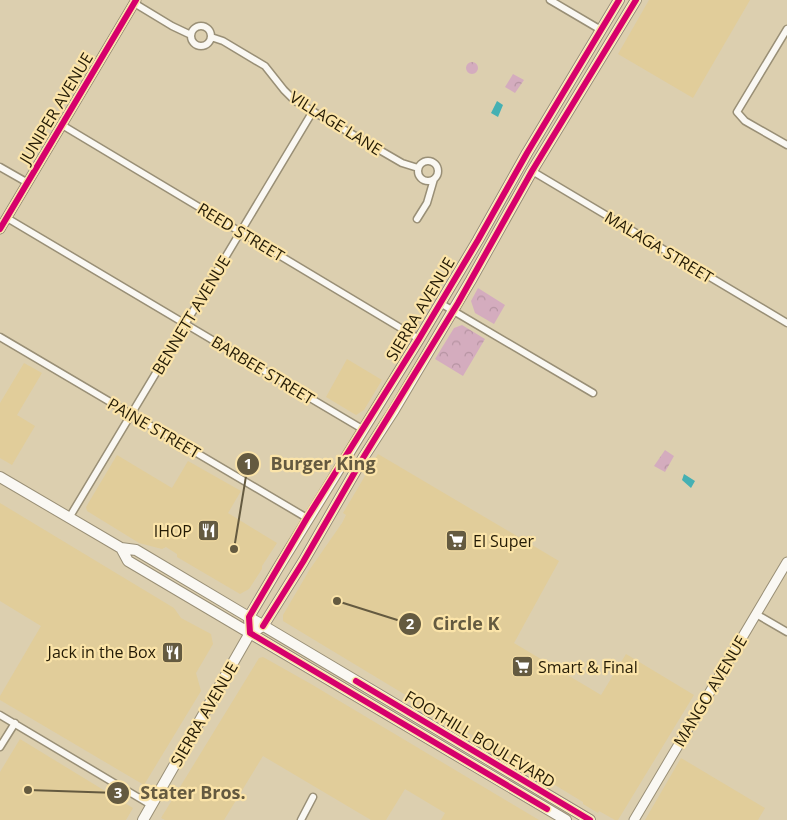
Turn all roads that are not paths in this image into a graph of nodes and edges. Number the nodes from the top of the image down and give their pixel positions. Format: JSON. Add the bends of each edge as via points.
{"nodes":[{"id":1,"x":550,"y":0,"type":"edge"},
{"id":2,"x":619,"y":0,"type":"edge"},
{"id":3,"x":636,"y":0,"type":"edge"},
{"id":4,"x":135,"y":1,"type":"edge"},
{"id":5,"x":787,"y":29,"type":"edge"},
{"id":6,"x":601,"y":30,"type":"junction"},
{"id":7,"x":191,"y":35,"type":"junction"},
{"id":8,"x":211,"y":37,"type":"junction"},
{"id":9,"x":313,"y":111,"type":"junction"},
{"id":10,"x":62,"y":125,"type":"junction"},
{"id":11,"x":787,"y":145,"type":"edge"},
{"id":12,"x":0,"y":167,"type":"edge"},
{"id":13,"x":418,"y":168,"type":"junction"},
{"id":14,"x":532,"y":171,"type":"junction"},
{"id":15,"x":434,"y":179,"type":"junction"},
{"id":16,"x":28,"y":183,"type":"junction"},
{"id":17,"x":7,"y":218,"type":"junction"},
{"id":18,"x":417,"y":219,"type":"dead end"},
{"id":19,"x":0,"y":229,"type":"edge"},
{"id":20,"x":240,"y":232,"type":"junction"},
{"id":21,"x":440,"y":303,"type":"junction"},
{"id":22,"x":453,"y":310,"type":"junction"},
{"id":23,"x":787,"y":323,"type":"edge"},
{"id":24,"x":185,"y":324,"type":"junction"},
{"id":25,"x":0,"y":337,"type":"edge"},
{"id":26,"x":419,"y":339,"type":"junction"},
{"id":27,"x":593,"y":393,"type":"dead end"},
{"id":28,"x":131,"y":414,"type":"junction"},
{"id":29,"x":364,"y":430,"type":"junction"},
{"id":30,"x":0,"y":477,"type":"edge"},
{"id":31,"x":68,"y":518,"type":"junction"},
{"id":32,"x":307,"y":518,"type":"junction"},
{"id":33,"x":120,"y":548,"type":"junction"},
{"id":34,"x":787,"y":562,"type":"edge"},
{"id":35,"x":756,"y":614,"type":"junction"},
{"id":36,"x":249,"y":616,"type":"junction"},
{"id":37,"x":264,"y":626,"type":"junction"},
{"id":38,"x":787,"y":632,"type":"edge"},
{"id":39,"x":250,"y":633,"type":"junction"},
{"id":40,"x":0,"y":715,"type":"edge"},
{"id":41,"x":14,"y":723,"type":"junction"},
{"id":42,"x":0,"y":747,"type":"edge"},
{"id":43,"x":313,"y":797,"type":"dead end"},
{"id":44,"x":151,"y":806,"type":"junction"},
{"id":45,"x":143,"y":820,"type":"edge"},
{"id":46,"x":302,"y":820,"type":"edge"},
{"id":47,"x":566,"y":820,"type":"edge"},
{"id":48,"x":590,"y":820,"type":"edge"},
{"id":49,"x":634,"y":820,"type":"edge"}],
"edges":[{"from":1,"to":6,"type":"street"},
{"from":2,"to":6,"type":"main road","name":"SIERRA AVENUE"},
{"from":3,"to":14,"type":"main road","name":"SIERRA AVENUE"},
{"from":4,"to":7,"type":"street"},
{"from":4,"to":10,"type":"street","name":"JUNIPER AVENUE"},
{"from":5,"to":11,"type":"street","via":[[737,112],[745,121]]},
{"from":6,"to":21,"type":"main road","name":"SIERRA AVENUE"},
{"from":7,"to":8,"type":"street","via":[[193,41],[202,46]]},
{"from":7,"to":8,"type":"street","via":[[200,26],[208,29]]},
{"from":8,"to":9,"type":"street","name":"VILLAGE LANE","via":[[265,66],[295,101]]},
{"from":9,"to":13,"type":"street","name":"VILLAGE LANE","via":[[402,163]]},
{"from":9,"to":20,"type":"street","name":"BENNETT AVENUE"},
{"from":10,"to":16,"type":"street","name":"JUNIPER AVENUE"},
{"from":10,"to":20,"type":"street","name":"REED STREET"},
{"from":12,"to":16,"type":"street"},
{"from":13,"to":15,"type":"street","via":[[422,179]]},
{"from":13,"to":15,"type":"street","via":[[425,161],[434,162],[439,171]]},
{"from":14,"to":22,"type":"main road","name":"SIERRA AVENUE"},
{"from":14,"to":23,"type":"street","name":"MALAGA STREET"},
{"from":15,"to":18,"type":"street","via":[[427,203]]},
{"from":16,"to":17,"type":"street","name":"JUNIPER AVENUE"},
{"from":17,"to":19,"type":"street","name":"JUNIPER AVENUE"},
{"from":17,"to":24,"type":"street","name":"BARBEE STREET"},
{"from":20,"to":24,"type":"street","name":"BENNETT AVENUE"},
{"from":20,"to":26,"type":"street","name":"REED STREET"},
{"from":21,"to":22,"type":"street"},
{"from":21,"to":26,"type":"main road","name":"SIERRA AVENUE"},
{"from":22,"to":27,"type":"street"},
{"from":22,"to":37,"type":"main road","name":"SIERRA AVENUE"},
{"from":24,"to":28,"type":"street","name":"BENNETT AVENUE"},
{"from":24,"to":29,"type":"street","name":"BARBEE STREET"},
{"from":25,"to":28,"type":"street","name":"PAINE STREET"},
{"from":26,"to":29,"type":"main road","name":"SIERRA AVENUE"},
{"from":28,"to":31,"type":"street","name":"BENNETT AVENUE"},
{"from":28,"to":32,"type":"street","name":"PAINE STREET"},
{"from":29,"to":32,"type":"main road","name":"SIERRA AVENUE"},
{"from":30,"to":31,"type":"main road","name":"FOOTHILL BOULEVARD"},
{"from":31,"to":33,"type":"main road","name":"FOOTHILL BOULEVARD"},
{"from":32,"to":36,"type":"main road","name":"SIERRA AVENUE"},
{"from":33,"to":36,"type":"main road","name":"FOOTHILL BOULEVARD","via":[[136,550]]},
{"from":33,"to":39,"type":"main road","name":"FOOTHILL BOULEVARD","via":[[128,561]]},
{"from":34,"to":35,"type":"street","name":"MANGO AVENUE"},
{"from":35,"to":38,"type":"street"},
{"from":35,"to":49,"type":"street","name":"MANGO AVENUE"},
{"from":36,"to":37,"type":"main road","name":"FOOTHILL BOULEVARD"},
{"from":36,"to":39,"type":"main road"},
{"from":37,"to":39,"type":"main road"},
{"from":37,"to":48,"type":"main road","name":"FOOTHILL BOULEVARD"},
{"from":39,"to":44,"type":"main road","name":"SIERRA AVENUE"},
{"from":39,"to":47,"type":"main road","name":"FOOTHILL BOULEVARD"},
{"from":40,"to":41,"type":"street"},
{"from":41,"to":42,"type":"street"},
{"from":41,"to":44,"type":"street"},
{"from":43,"to":46,"type":"street"},
{"from":44,"to":45,"type":"main road","name":"SIERRA AVENUE"}]}
